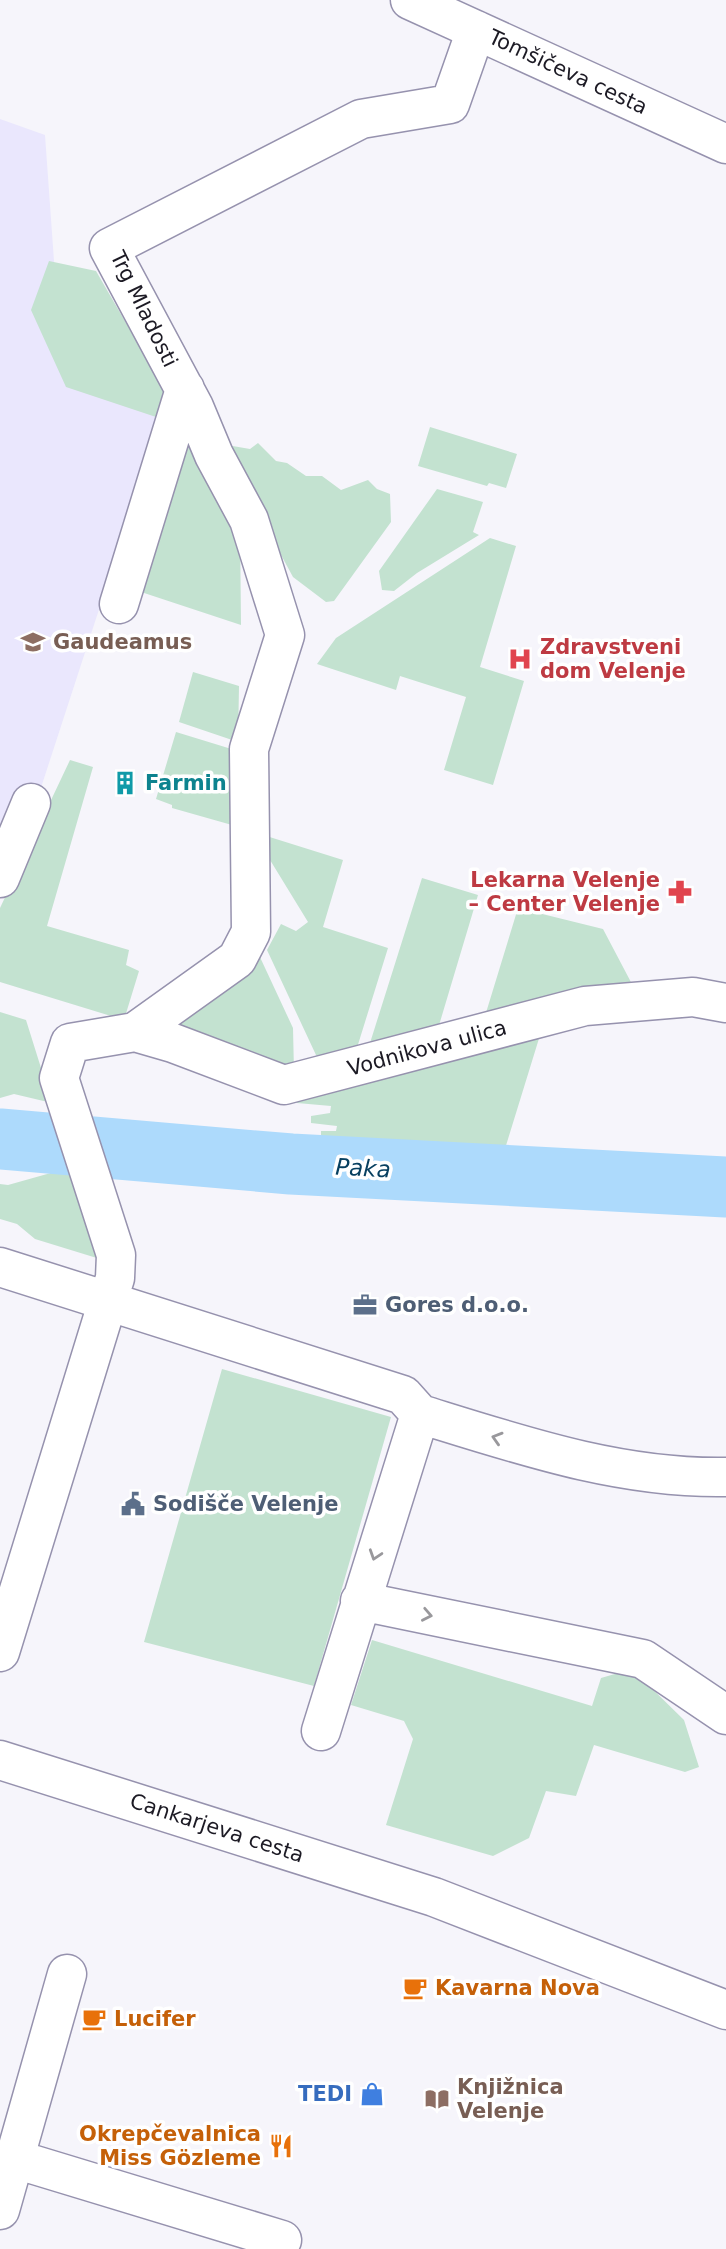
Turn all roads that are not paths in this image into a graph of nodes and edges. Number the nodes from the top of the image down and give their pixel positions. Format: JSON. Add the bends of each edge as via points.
{"nodes":[{"id":1,"x":410,"y":0,"type":"edge"},
{"id":2,"x":476,"y":30,"type":"junction"},
{"id":3,"x":726,"y":144,"type":"edge"},
{"id":4,"x":185,"y":389,"type":"junction"},
{"id":5,"x":119,"y":604,"type":"dead end"},
{"id":6,"x":32,"y":803,"type":"dead end"},
{"id":7,"x":0,"y":878,"type":"edge"},
{"id":8,"x":726,"y":1003,"type":"edge"},
{"id":9,"x":135,"y":1032,"type":"junction"},
{"id":10,"x":6,"y":1268,"type":"edge"},
{"id":11,"x":110,"y":1301,"type":"junction"},
{"id":12,"x":421,"y":1415,"type":"junction"},
{"id":13,"x":726,"y":1477,"type":"edge"},
{"id":14,"x":360,"y":1601,"type":"junction"},
{"id":15,"x":0,"y":1652,"type":"edge"},
{"id":16,"x":726,"y":1715,"type":"edge"},
{"id":17,"x":321,"y":1731,"type":"dead end"},
{"id":18,"x":0,"y":1760,"type":"edge"},
{"id":19,"x":67,"y":1974,"type":"dead end"},
{"id":20,"x":726,"y":2010,"type":"edge"},
{"id":21,"x":12,"y":2143,"type":"edge"},
{"id":22,"x":0,"y":2210,"type":"edge"},
{"id":23,"x":282,"y":2240,"type":"dead end"}],
"edges":[{"from":1,"to":2,"type":"street","name":"Tomšičeva cesta"},
{"from":2,"to":3,"type":"street","name":"Tomšičeva cesta"},
{"from":2,"to":4,"type":"street","name":"Trg Mladosti","via":[[450,104],[361,119],[109,248]]},
{"from":4,"to":5,"type":"street"},
{"from":4,"to":9,"type":"street","name":"Trg Mladosti","via":[[250,520],[285,635],[249,749],[251,932],[237,959]]},
{"from":6,"to":7,"type":"street"},
{"from":8,"to":9,"type":"street","name":"Vodnikova ulica","via":[[693,997],[585,1006],[284,1085]]},
{"from":9,"to":11,"type":"street","via":[[70,1042],[60,1079],[116,1255]]},
{"from":10,"to":11,"type":"street"},
{"from":11,"to":12,"type":"street","via":[[403,1395]]},
{"from":11,"to":15,"type":"street"},
{"from":13,"to":12,"type":"street","one_way":true,"via":[[693,1478],[562,1458]]},
{"from":12,"to":14,"type":"street","one_way":true},
{"from":14,"to":16,"type":"street","one_way":true,"via":[[643,1659]]},
{"from":14,"to":17,"type":"street"},
{"from":18,"to":20,"type":"street","name":"Cankarjeva cesta","via":[[434,1896]]},
{"from":19,"to":21,"type":"street"},
{"from":21,"to":22,"type":"street"},
{"from":21,"to":23,"type":"street"}]}
